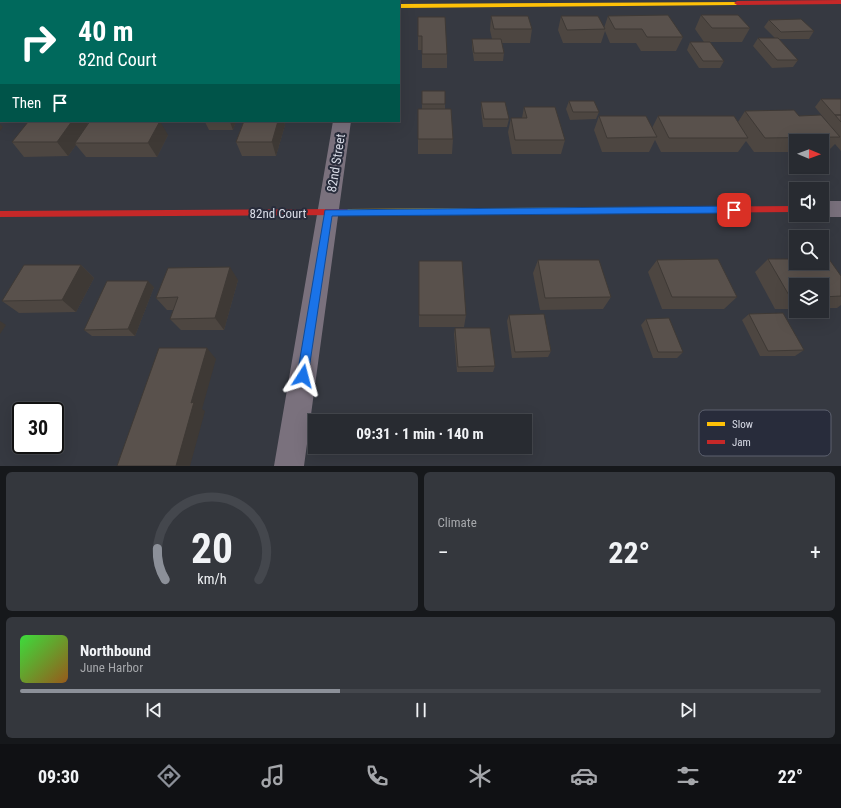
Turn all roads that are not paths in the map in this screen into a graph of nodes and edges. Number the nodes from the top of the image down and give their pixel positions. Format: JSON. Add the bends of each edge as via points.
{"nodes":[{"id":1,"x":841,"y":2,"type":"edge"},
{"id":2,"x":400,"y":6,"type":"edge"},
{"id":3,"x":342,"y":122,"type":"edge"},
{"id":4,"x":789,"y":209,"type":"edge"},
{"id":5,"x":829,"y":209,"type":"edge"},
{"id":6,"x":841,"y":209,"type":"edge"},
{"id":7,"x":328,"y":212,"type":"junction"},
{"id":8,"x":0,"y":214,"type":"edge"},
{"id":9,"x":289,"y":466,"type":"edge"}],
"edges":[{"from":1,"to":2,"type":"street"},
{"from":3,"to":7,"type":"street","name":"82nd Street"},
{"from":4,"to":7,"type":"street","name":"82nd Court"},
{"from":5,"to":6,"type":"street"},
{"from":7,"to":8,"type":"street","name":"82nd Court"},
{"from":7,"to":9,"type":"street","name":"82nd Street"}]}
